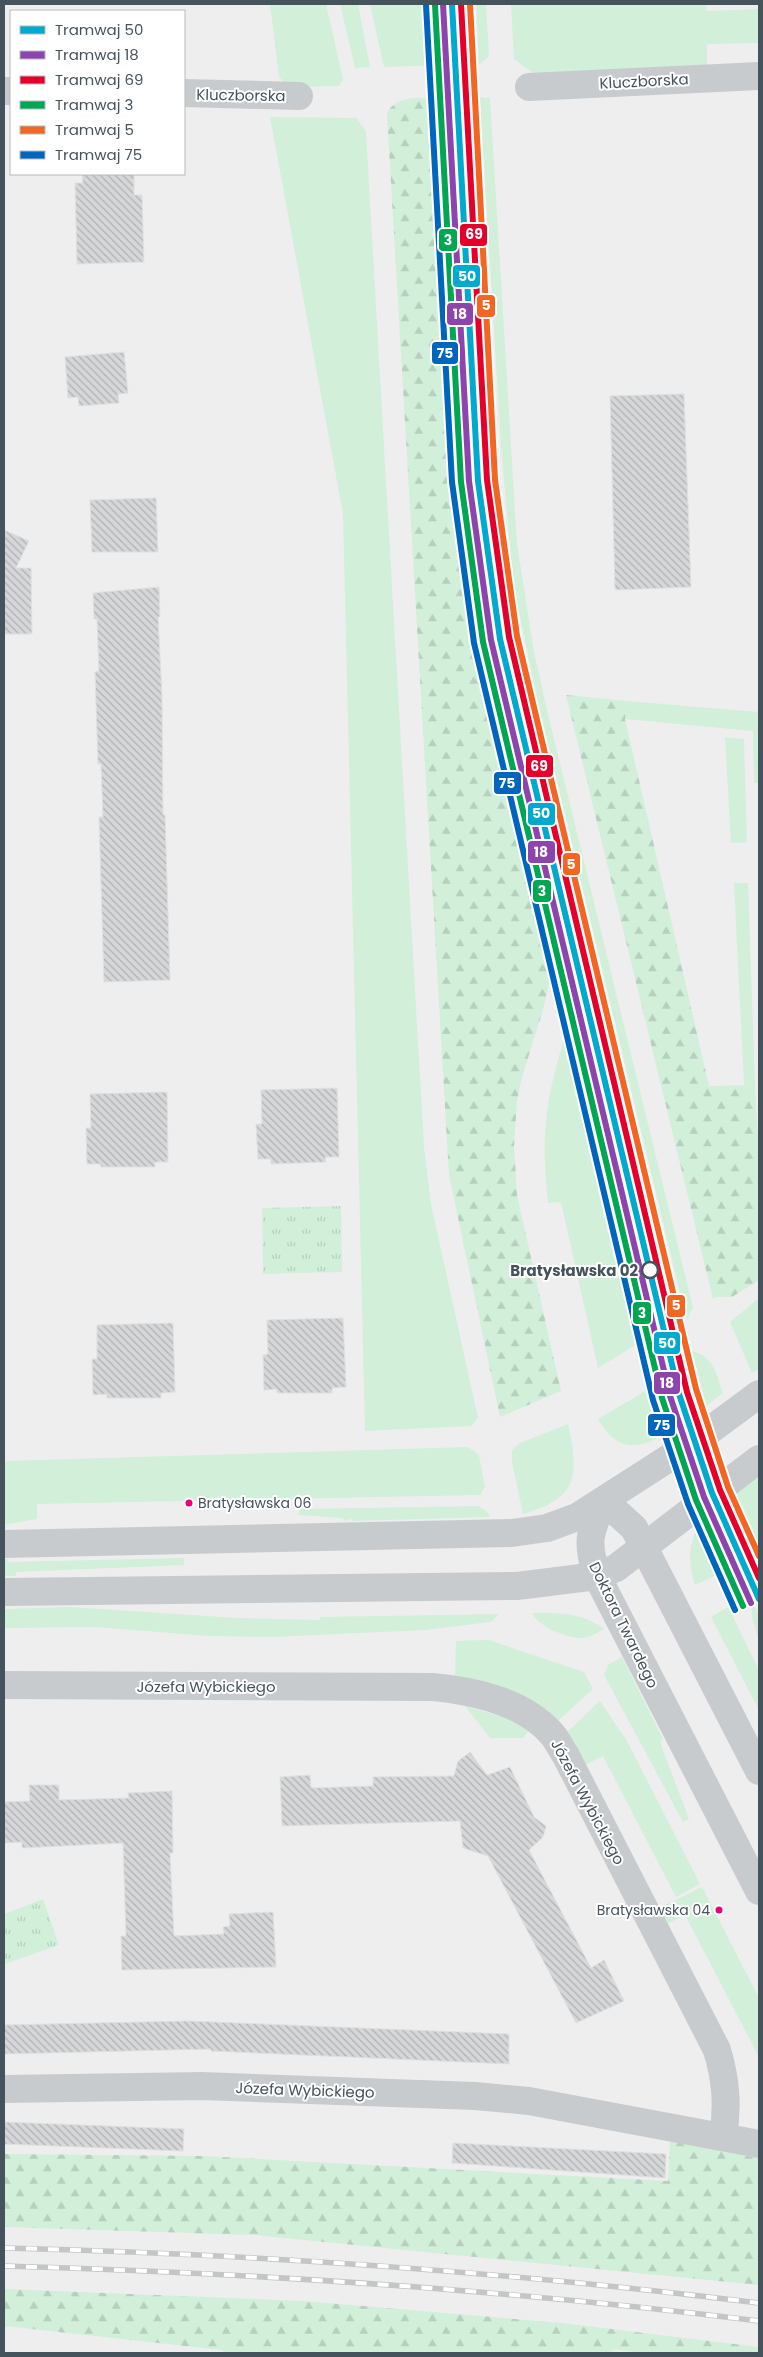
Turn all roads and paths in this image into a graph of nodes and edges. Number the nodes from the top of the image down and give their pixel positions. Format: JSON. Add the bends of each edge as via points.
{"nodes":[{"id":1,"x":759,"y":76,"type":"edge"},
{"id":2,"x":529,"y":87,"type":"dead end"},
{"id":3,"x":185,"y":93,"type":"edge"},
{"id":4,"x":299,"y":96,"type":"dead end"},
{"id":5,"x":759,"y":1394,"type":"edge"},
{"id":6,"x":759,"y":1459,"type":"edge"},
{"id":7,"x":604,"y":1501,"type":"junction"},
{"id":8,"x":4,"y":1544,"type":"edge"},
{"id":9,"x":645,"y":1547,"type":"junction"},
{"id":10,"x":597,"y":1576,"type":"junction"},
{"id":11,"x":4,"y":1592,"type":"edge"},
{"id":12,"x":4,"y":1685,"type":"edge"},
{"id":13,"x":759,"y":1771,"type":"edge"},
{"id":14,"x":759,"y":1891,"type":"edge"},
{"id":15,"x":4,"y":2088,"type":"edge"},
{"id":16,"x":723,"y":2137,"type":"junction"},
{"id":17,"x":759,"y":2144,"type":"edge"}],
"edges":[{"from":1,"to":2,"type":"street","name":"Kluczborska"},
{"from":3,"to":4,"type":"street","name":"Kluczborska"},
{"from":5,"to":7,"type":"street"},
{"from":6,"to":9,"type":"street"},
{"from":7,"to":8,"type":"street","via":[[577,1518],[547,1528],[512,1533]]},
{"from":7,"to":9,"type":"street","via":[[634,1528]]},
{"from":7,"to":10,"type":"street","name":"Doktora Twardego","via":[[591,1528],[590,1553]]},
{"from":9,"to":10,"type":"street","via":[[616,1568]]},
{"from":9,"to":13,"type":"street"},
{"from":10,"to":11,"type":"street","via":[[508,1586]]},
{"from":10,"to":14,"type":"street","name":"Doktora Twardego"},
{"from":12,"to":16,"type":"street","name":"Józefa Wybickiego","via":[[433,1687],[479,1695],[521,1709],[552,1734],[566,1756],[717,2050],[726,2090]]},
{"from":15,"to":16,"type":"street","name":"Józefa Wybickiego","via":[[202,2086],[475,2096],[529,2101]]},
{"from":16,"to":17,"type":"street","name":"Józefa Wybickiego"}]}
